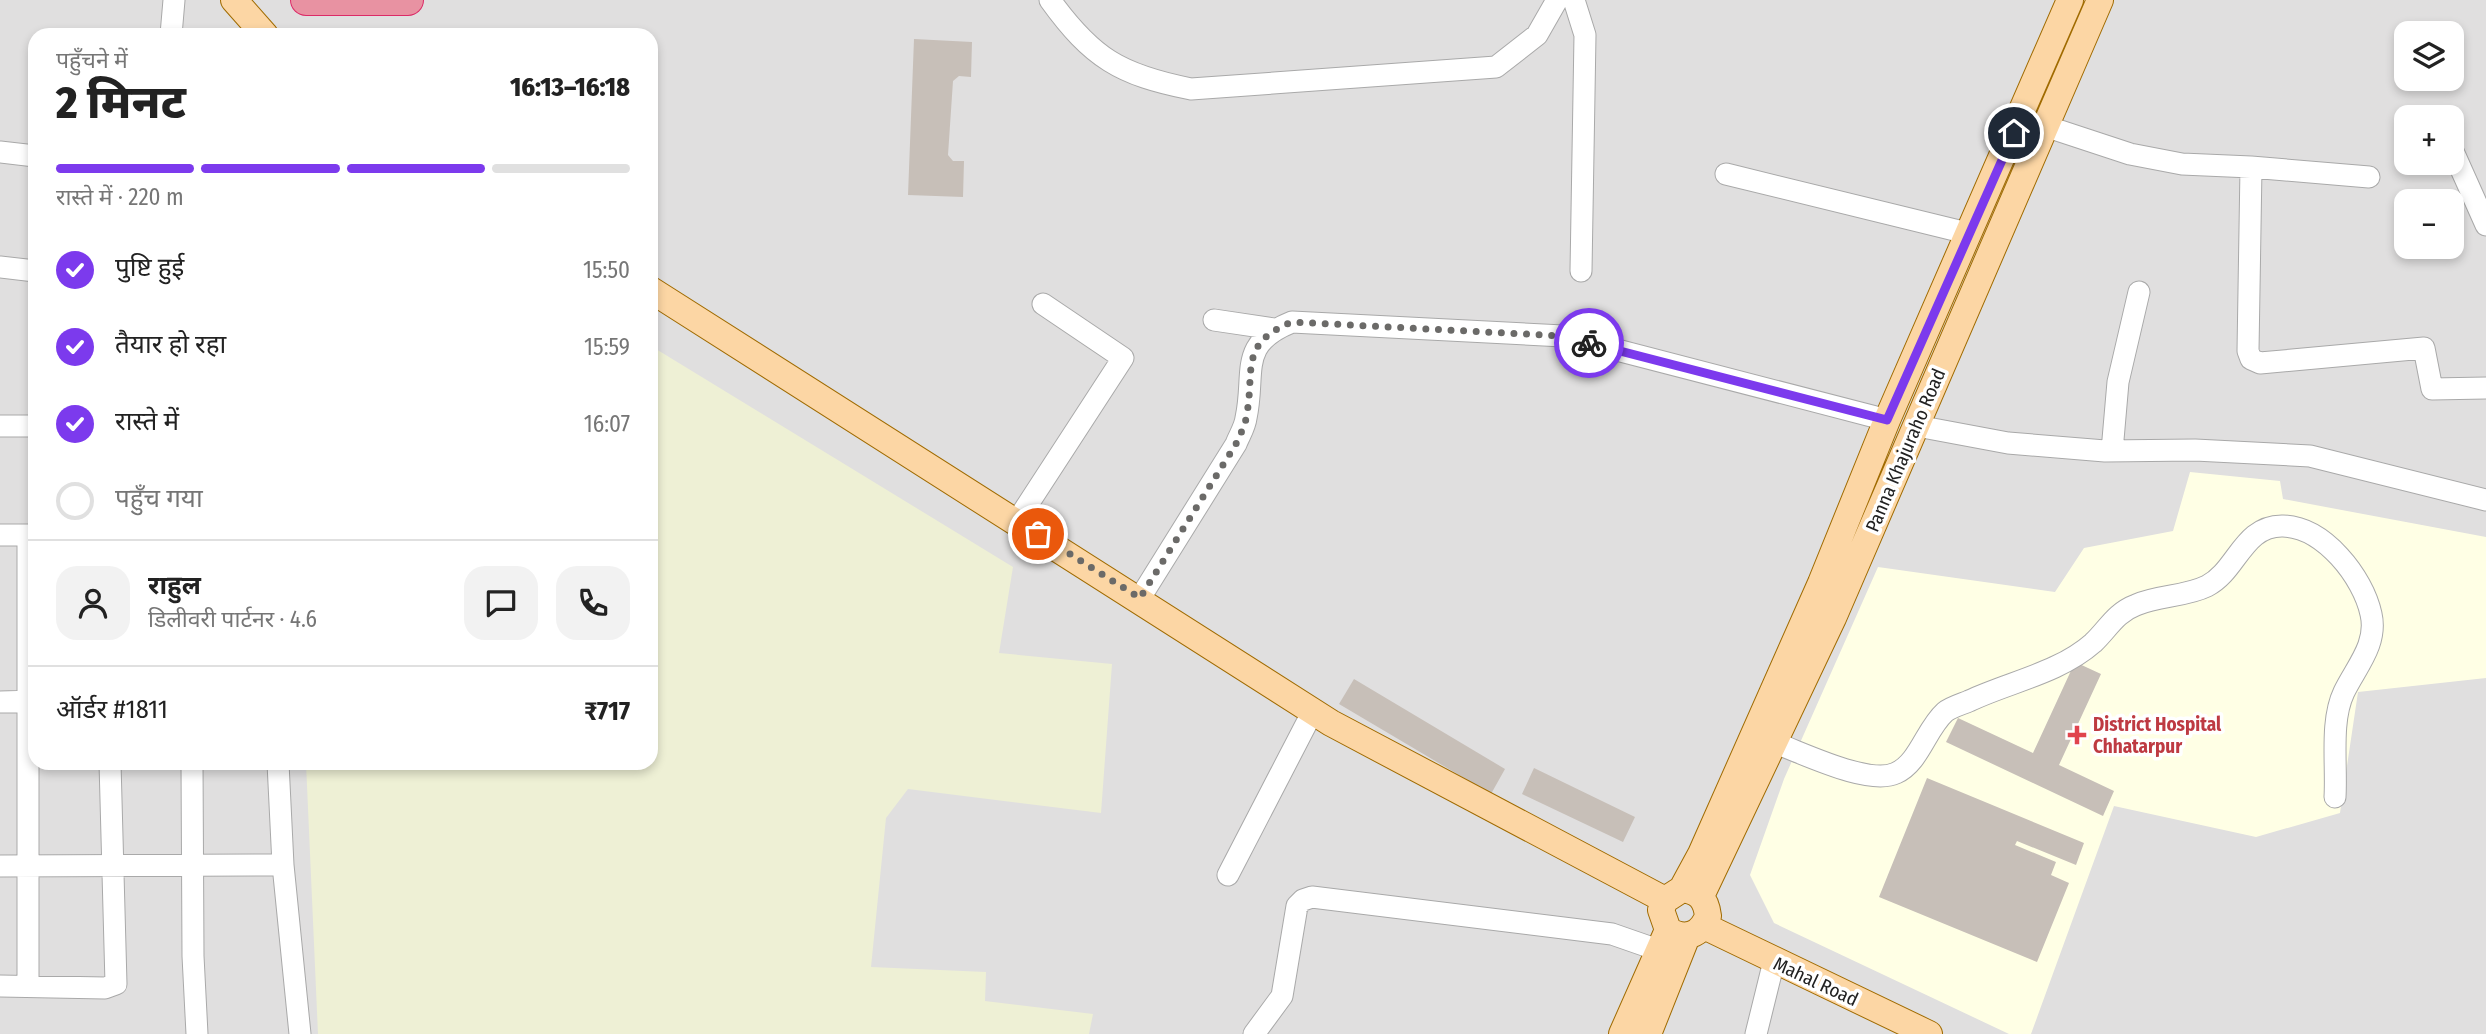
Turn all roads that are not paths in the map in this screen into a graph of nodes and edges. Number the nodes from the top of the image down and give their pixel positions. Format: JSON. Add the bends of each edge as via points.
{"nodes":[{"id":1,"x":174,"y":0,"type":"edge"},
{"id":2,"x":234,"y":0,"type":"edge"},
{"id":3,"x":306,"y":0,"type":"edge"},
{"id":4,"x":408,"y":0,"type":"edge"},
{"id":5,"x":1050,"y":0,"type":"edge"},
{"id":6,"x":1557,"y":0,"type":"edge"},
{"id":7,"x":1574,"y":0,"type":"edge"},
{"id":8,"x":2070,"y":0,"type":"edge"},
{"id":9,"x":2100,"y":0,"type":"edge"},
{"id":10,"x":172,"y":28,"type":"edge"},
{"id":11,"x":259,"y":28,"type":"edge"},
{"id":12,"x":2045,"y":126,"type":"junction"},
{"id":13,"x":0,"y":152,"type":"edge"},
{"id":14,"x":28,"y":155,"type":"edge"},
{"id":15,"x":2251,"y":167,"type":"junction"},
{"id":16,"x":1726,"y":174,"type":"dead end"},
{"id":17,"x":2464,"y":175,"type":"edge"},
{"id":18,"x":2369,"y":177,"type":"dead end"},
{"id":19,"x":2486,"y":225,"type":"edge"},
{"id":20,"x":1967,"y":233,"type":"junction"},
{"id":21,"x":0,"y":267,"type":"edge"},
{"id":22,"x":28,"y":270,"type":"edge"},
{"id":23,"x":1581,"y":271,"type":"dead end"},
{"id":24,"x":2139,"y":292,"type":"dead end"},
{"id":25,"x":658,"y":294,"type":"edge"},
{"id":26,"x":1042,"y":304,"type":"dead end"},
{"id":27,"x":1214,"y":320,"type":"dead end"},
{"id":28,"x":1274,"y":329,"type":"junction"},
{"id":29,"x":2486,"y":388,"type":"edge"},
{"id":30,"x":1887,"y":420,"type":"junction"},
{"id":31,"x":0,"y":426,"type":"edge"},
{"id":32,"x":28,"y":426,"type":"edge"},
{"id":33,"x":1917,"y":426,"type":"junction"},
{"id":34,"x":2112,"y":451,"type":"junction"},
{"id":35,"x":2486,"y":500,"type":"edge"},
{"id":36,"x":1017,"y":521,"type":"junction"},
{"id":37,"x":0,"y":535,"type":"edge"},
{"id":38,"x":28,"y":535,"type":"edge"},
{"id":39,"x":1140,"y":598,"type":"junction"},
{"id":40,"x":28,"y":701,"type":"edge"},
{"id":41,"x":0,"y":702,"type":"edge"},
{"id":42,"x":1313,"y":711,"type":"junction"},
{"id":43,"x":1775,"y":743,"type":"junction"},
{"id":44,"x":30,"y":770,"type":"edge"},
{"id":45,"x":110,"y":770,"type":"edge"},
{"id":46,"x":192,"y":770,"type":"edge"},
{"id":47,"x":278,"y":770,"type":"edge"},
{"id":48,"x":2336,"y":797,"type":"dead end"},
{"id":49,"x":193,"y":865,"type":"junction"},
{"id":50,"x":283,"y":865,"type":"junction"},
{"id":51,"x":0,"y":866,"type":"edge"},
{"id":52,"x":28,"y":866,"type":"junction"},
{"id":53,"x":112,"y":866,"type":"junction"},
{"id":54,"x":1228,"y":875,"type":"dead end"},
{"id":55,"x":1683,"y":895,"type":"junction"},
{"id":56,"x":1679,"y":935,"type":"junction"},
{"id":57,"x":1774,"y":961,"type":"junction"},
{"id":58,"x":0,"y":986,"type":"edge"},
{"id":59,"x":29,"y":986,"type":"junction"},
{"id":60,"x":197,"y":1034,"type":"edge"},
{"id":61,"x":300,"y":1034,"type":"edge"},
{"id":62,"x":1254,"y":1034,"type":"edge"},
{"id":63,"x":1622,"y":1034,"type":"edge"},
{"id":64,"x":1648,"y":1034,"type":"edge"},
{"id":65,"x":1756,"y":1034,"type":"edge"},
{"id":66,"x":1929,"y":1034,"type":"edge"}],
"edges":[{"from":1,"to":10,"type":"street"},
{"from":2,"to":11,"type":"main road"},
{"from":3,"to":4,"type":"highway"},
{"from":5,"to":6,"type":"street","via":[[1100,58],[1156,82],[1191,89],[1496,67],[1537,35]]},
{"from":7,"to":23,"type":"street","via":[[1585,35]]},
{"from":8,"to":20,"type":"main road","name":"Panna Khajuraho Road"},
{"from":9,"to":12,"type":"main road","name":"Panna Khajuraho Road"},
{"from":12,"to":15,"type":"street","via":[[2130,154],[2182,164]]},
{"from":12,"to":33,"type":"main road","name":"Panna Khajuraho Road"},
{"from":13,"to":14,"type":"street"},
{"from":15,"to":18,"type":"street"},
{"from":15,"to":29,"type":"street","via":[[2251,359],[2260,363],[2424,348],[2432,389]]},
{"from":16,"to":20,"type":"street"},
{"from":17,"to":19,"type":"street"},
{"from":20,"to":30,"type":"main road","name":"Panna Khajuraho Road"},
{"from":21,"to":22,"type":"street"},
{"from":24,"to":34,"type":"street","via":[[2118,382]]},
{"from":25,"to":36,"type":"main road"},
{"from":26,"to":36,"type":"street","via":[[1123,358]]},
{"from":27,"to":28,"type":"street"},
{"from":28,"to":30,"type":"street","via":[[1292,322],[1563,336]]},
{"from":28,"to":39,"type":"street","via":[[1255,347],[1249,366],[1246,419],[1236,444]]},
{"from":30,"to":55,"type":"main road","name":"Panna Khajuraho Road","via":[[1821,583]]},
{"from":31,"to":32,"type":"street"},
{"from":33,"to":34,"type":"street","via":[[2008,443]]},
{"from":33,"to":43,"type":"main road","name":"Panna Khajuraho Road"},
{"from":34,"to":35,"type":"street","via":[[2310,456]]},
{"from":36,"to":39,"type":"main road"},
{"from":37,"to":38,"type":"street"},
{"from":39,"to":42,"type":"main road"},
{"from":40,"to":41,"type":"street"},
{"from":42,"to":54,"type":"street"},
{"from":42,"to":55,"type":"main road"},
{"from":43,"to":48,"type":"street","via":[[1873,777],[1896,774],[1910,763],[1946,712],[2046,671],[2093,643],[2120,613],[2138,604],[2206,587],[2222,576],[2245,542],[2280,526],[2299,528],[2322,541],[2362,591],[2371,613],[2370,646],[2342,695],[2338,714]]},
{"from":43,"to":55,"type":"main road","name":"Panna Khajuraho Road"},
{"from":44,"to":52,"type":"street"},
{"from":45,"to":53,"type":"street"},
{"from":46,"to":49,"type":"street"},
{"from":47,"to":50,"type":"street"},
{"from":49,"to":50,"type":"street"},
{"from":49,"to":53,"type":"street"},
{"from":49,"to":60,"type":"street"},
{"from":50,"to":61,"type":"street"},
{"from":51,"to":52,"type":"street"},
{"from":52,"to":53,"type":"street"},
{"from":52,"to":59,"type":"street"},
{"from":53,"to":59,"type":"street","via":[[116,984],[105,989]]},
{"from":55,"to":56,"type":"main road","name":"Panna Khajuraho Road","via":[[1661,910]]},
{"from":55,"to":56,"type":"main road","name":"Panna Khajuraho Road","via":[[1708,916]]},
{"from":56,"to":57,"type":"main road","name":"Mahal Road"},
{"from":56,"to":62,"type":"street","via":[[1612,934],[1312,897],[1297,906],[1282,996]]},
{"from":56,"to":63,"type":"main road","name":"Panna Khajuraho Road"},
{"from":56,"to":64,"type":"main road","name":"Panna Khajuraho Road"},
{"from":57,"to":65,"type":"street"},
{"from":57,"to":66,"type":"main road","name":"Mahal Road"},
{"from":58,"to":59,"type":"street"}]}
